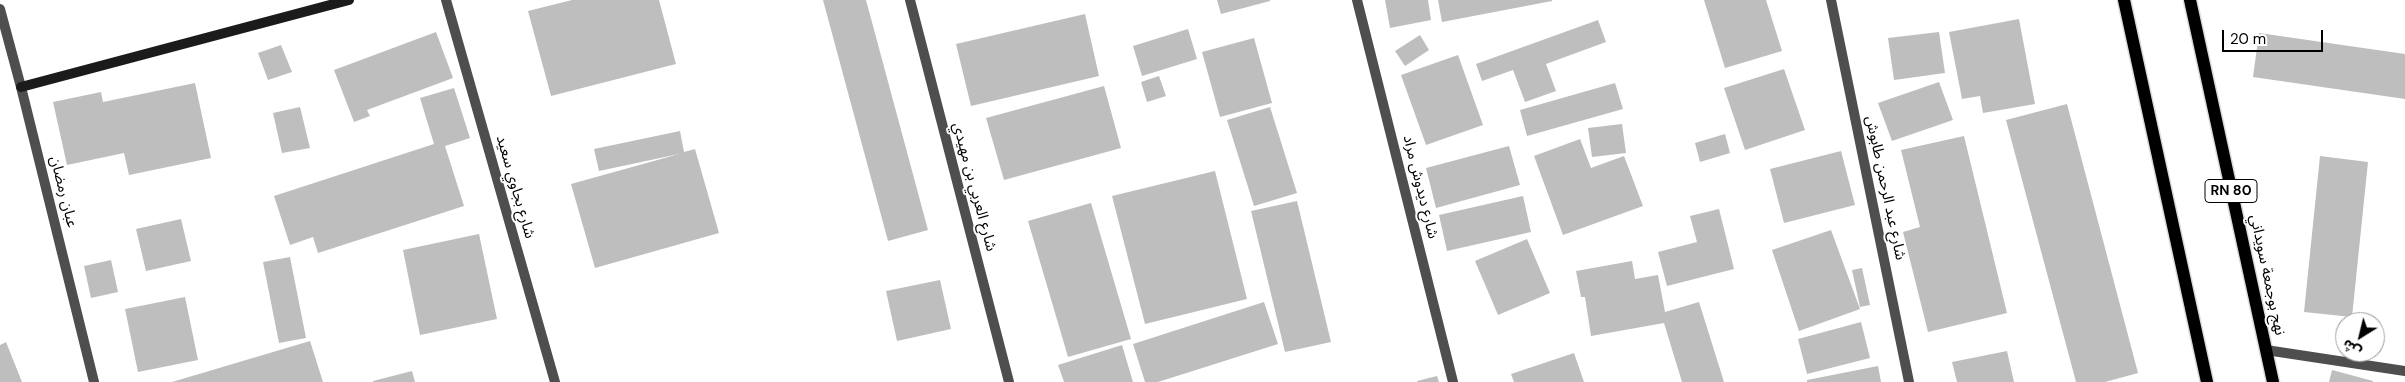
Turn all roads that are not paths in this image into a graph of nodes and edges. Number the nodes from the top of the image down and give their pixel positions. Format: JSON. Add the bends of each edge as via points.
{"nodes":[{"id":1,"x":349,"y":0,"type":"edge"},
{"id":2,"x":446,"y":0,"type":"edge"},
{"id":3,"x":910,"y":0,"type":"edge"},
{"id":4,"x":1357,"y":0,"type":"edge"},
{"id":5,"x":1831,"y":0,"type":"edge"},
{"id":6,"x":2124,"y":0,"type":"edge"},
{"id":7,"x":2190,"y":0,"type":"edge"},
{"id":8,"x":0,"y":9,"type":"edge"},
{"id":9,"x":22,"y":87,"type":"junction"},
{"id":10,"x":2266,"y":350,"type":"junction"},
{"id":11,"x":2405,"y":371,"type":"edge"},
{"id":12,"x":94,"y":382,"type":"edge"},
{"id":13,"x":556,"y":382,"type":"edge"},
{"id":14,"x":1009,"y":382,"type":"edge"},
{"id":15,"x":1453,"y":382,"type":"edge"},
{"id":16,"x":1909,"y":382,"type":"edge"},
{"id":17,"x":2207,"y":382,"type":"edge"},
{"id":18,"x":2273,"y":382,"type":"edge"}],
"edges":[{"from":1,"to":9,"type":"main road"},
{"from":2,"to":13,"type":"street","name":"شارع بجاوي سعيد"},
{"from":3,"to":14,"type":"street","name":"شارع العربي بن مهيدي"},
{"from":4,"to":15,"type":"street","name":"شارع ديدوش مراد"},
{"from":5,"to":16,"type":"street","name":"شارع عبد الرحمن طابوش"},
{"from":6,"to":17,"type":"main road"},
{"from":7,"to":10,"type":"main road","name":"نهج بوجمعة سويداني","number":"RN 80"},
{"from":8,"to":9,"type":"street","name":"عبان رمضان"},
{"from":9,"to":12,"type":"street","name":"عبان رمضان"},
{"from":10,"to":11,"type":"street"},
{"from":10,"to":18,"type":"main road","name":"نهج بوجمعة سويداني","number":"RN 80"}]}
